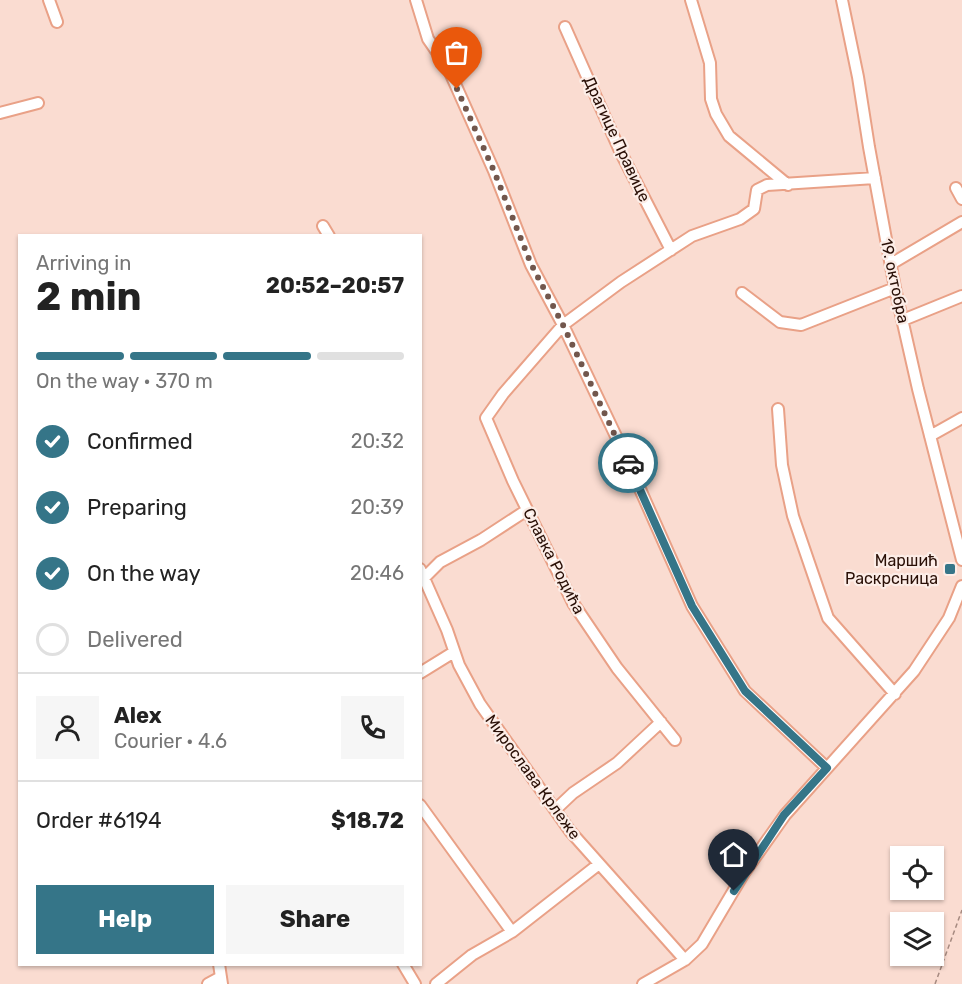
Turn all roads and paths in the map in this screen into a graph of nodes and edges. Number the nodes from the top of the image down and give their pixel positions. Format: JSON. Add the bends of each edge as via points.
{"nodes":[{"id":1,"x":50,"y":0,"type":"edge"},
{"id":2,"x":416,"y":0,"type":"edge"},
{"id":3,"x":691,"y":0,"type":"edge"},
{"id":4,"x":842,"y":0,"type":"edge"},
{"id":5,"x":57,"y":22,"type":"dead end"},
{"id":6,"x":566,"y":27,"type":"dead end"},
{"id":7,"x":38,"y":103,"type":"dead end"},
{"id":8,"x":0,"y":113,"type":"edge"},
{"id":9,"x":875,"y":178,"type":"junction"},
{"id":10,"x":788,"y":185,"type":"junction"},
{"id":11,"x":956,"y":188,"type":"dead end"},
{"id":12,"x":962,"y":199,"type":"edge"},
{"id":13,"x":962,"y":222,"type":"edge"},
{"id":14,"x":670,"y":250,"type":"junction"},
{"id":15,"x":891,"y":264,"type":"junction"},
{"id":16,"x":895,"y":288,"type":"junction"},
{"id":17,"x":742,"y":293,"type":"dead end"},
{"id":18,"x":962,"y":296,"type":"edge"},
{"id":19,"x":903,"y":320,"type":"junction"},
{"id":20,"x":563,"y":325,"type":"junction"},
{"id":21,"x":778,"y":409,"type":"dead end"},
{"id":22,"x":962,"y":418,"type":"edge"},
{"id":23,"x":930,"y":436,"type":"junction"},
{"id":24,"x":527,"y":510,"type":"junction"},
{"id":25,"x":962,"y":560,"type":"edge"},
{"id":26,"x":422,"y":573,"type":"edge"},
{"id":27,"x":962,"y":586,"type":"edge"},
{"id":28,"x":949,"y":618,"type":"junction"},
{"id":29,"x":962,"y":619,"type":"edge"},
{"id":30,"x":454,"y":651,"type":"junction"},
{"id":31,"x":422,"y":672,"type":"edge"},
{"id":32,"x":895,"y":694,"type":"junction"},
{"id":33,"x":661,"y":722,"type":"junction"},
{"id":34,"x":675,"y":740,"type":"dead end"},
{"id":35,"x":827,"y":768,"type":"junction"},
{"id":36,"x":422,"y":808,"type":"edge"},
{"id":37,"x":555,"y":810,"type":"junction"},
{"id":38,"x":599,"y":864,"type":"junction"},
{"id":39,"x":962,"y":910,"type":"edge"},
{"id":40,"x":512,"y":932,"type":"junction"},
{"id":41,"x":685,"y":960,"type":"junction"},
{"id":42,"x":404,"y":966,"type":"edge"},
{"id":43,"x":222,"y":980,"type":"edge"},
{"id":44,"x":208,"y":984,"type":"edge"},
{"id":45,"x":415,"y":984,"type":"edge"},
{"id":46,"x":436,"y":984,"type":"edge"},
{"id":47,"x":643,"y":984,"type":"edge"},
{"id":48,"x":935,"y":984,"type":"edge"}],
"edges":[{"from":1,"to":5,"type":"street"},
{"from":2,"to":20,"type":"street","via":[[428,39],[448,68],[531,264]]},
{"from":3,"to":10,"type":"street","via":[[710,63],[711,99],[716,114],[729,136]]},
{"from":4,"to":9,"type":"street","name":"19. октобра"},
{"from":6,"to":14,"type":"street","name":"Драгице Правице","via":[[620,151]]},
{"from":7,"to":8,"type":"street"},
{"from":9,"to":10,"type":"street"},
{"from":9,"to":15,"type":"street","name":"19. октобра"},
{"from":10,"to":14,"type":"street","via":[[767,185],[757,190],[754,209],[740,219],[692,236]]},
{"from":11,"to":12,"type":"street"},
{"from":13,"to":15,"type":"street"},
{"from":14,"to":20,"type":"street"},
{"from":15,"to":16,"type":"street","name":"19. октобра"},
{"from":16,"to":17,"type":"street","via":[[801,325],[780,322]]},
{"from":16,"to":19,"type":"street","name":"19. октобра"},
{"from":18,"to":19,"type":"street"},
{"from":19,"to":23,"type":"street","name":"19. октобра"},
{"from":20,"to":24,"type":"street","name":"Славка Родића","via":[[486,418]]},
{"from":20,"to":35,"type":"street","via":[[692,606],[745,691]]},
{"from":21,"to":32,"type":"street","via":[[782,465],[793,516],[828,618]]},
{"from":22,"to":23,"type":"street"},
{"from":23,"to":25,"type":"street","name":"19. октобра"},
{"from":24,"to":26,"type":"street"},
{"from":24,"to":33,"type":"street","name":"Славка Родића","via":[[573,603],[617,668]]},
{"from":26,"to":30,"type":"street","name":"Мирослава Крлеже"},
{"from":27,"to":28,"type":"street"},
{"from":28,"to":29,"type":"street"},
{"from":28,"to":32,"type":"street"},
{"from":30,"to":31,"type":"street"},
{"from":30,"to":37,"type":"street","name":"Мирослава Крлеже","via":[[480,704]]},
{"from":32,"to":35,"type":"street"},
{"from":33,"to":34,"type":"street","name":"Славка Родића"},
{"from":33,"to":37,"type":"street"},
{"from":35,"to":41,"type":"street","via":[[784,815],[702,944]]},
{"from":36,"to":40,"type":"street"},
{"from":37,"to":38,"type":"street","name":"Мирослава Крлеже"},
{"from":38,"to":40,"type":"street"},
{"from":38,"to":41,"type":"street","name":"Мирослава Крлеже"},
{"from":39,"to":48,"type":"path"},
{"from":40,"to":46,"type":"street"},
{"from":41,"to":47,"type":"street"},
{"from":42,"to":45,"type":"street"},
{"from":43,"to":44,"type":"street"}]}
